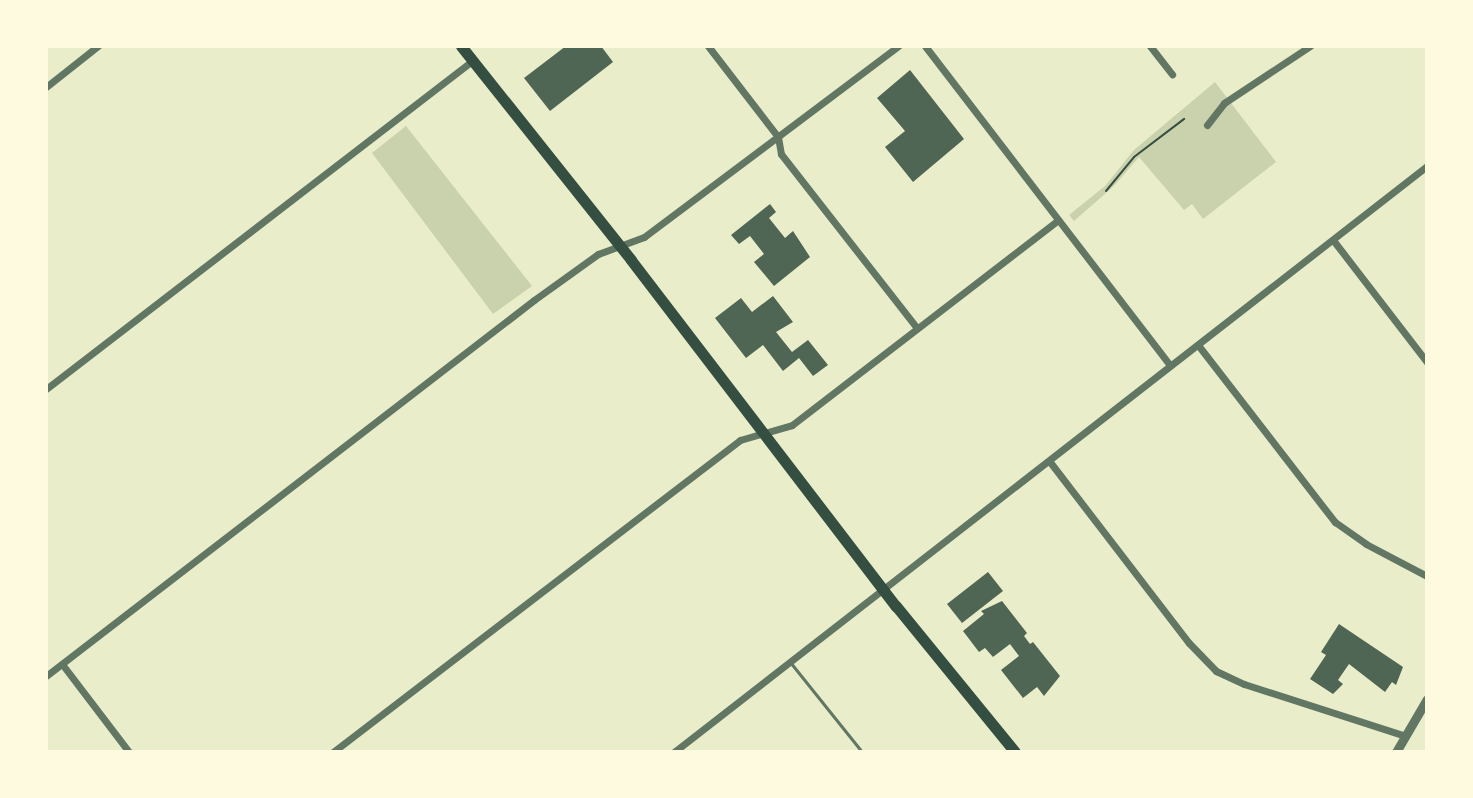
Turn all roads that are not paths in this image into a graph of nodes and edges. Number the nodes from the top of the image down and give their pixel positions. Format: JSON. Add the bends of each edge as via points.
{"nodes":[{"id":1,"x":98,"y":46,"type":"edge"},
{"id":2,"x":461,"y":46,"type":"edge"},
{"id":3,"x":708,"y":46,"type":"edge"},
{"id":4,"x":898,"y":46,"type":"edge"},
{"id":5,"x":925,"y":46,"type":"edge"},
{"id":6,"x":1150,"y":46,"type":"edge"},
{"id":7,"x":1310,"y":46,"type":"edge"},
{"id":8,"x":472,"y":61,"type":"junction"},
{"id":9,"x":1172,"y":74,"type":"dead end"},
{"id":10,"x":46,"y":87,"type":"edge"},
{"id":11,"x":1207,"y":125,"type":"dead end"},
{"id":12,"x":778,"y":137,"type":"junction"},
{"id":13,"x":1427,"y":166,"type":"edge"},
{"id":14,"x":1058,"y":220,"type":"junction"},
{"id":15,"x":1333,"y":240,"type":"junction"},
{"id":16,"x":619,"y":246,"type":"junction"},
{"id":17,"x":917,"y":328,"type":"junction"},
{"id":18,"x":1198,"y":345,"type":"junction"},
{"id":19,"x":1427,"y":362,"type":"edge"},
{"id":20,"x":1170,"y":365,"type":"junction"},
{"id":21,"x":46,"y":389,"type":"edge"},
{"id":22,"x":761,"y":432,"type":"junction"},
{"id":23,"x":1050,"y":462,"type":"junction"},
{"id":24,"x":1427,"y":576,"type":"edge"},
{"id":25,"x":883,"y":589,"type":"junction"},
{"id":26,"x":790,"y":662,"type":"junction"},
{"id":27,"x":62,"y":664,"type":"junction"},
{"id":28,"x":46,"y":676,"type":"edge"},
{"id":29,"x":1427,"y":699,"type":"edge"},
{"id":30,"x":1403,"y":735,"type":"junction"},
{"id":31,"x":129,"y":752,"type":"edge"},
{"id":32,"x":333,"y":752,"type":"edge"},
{"id":33,"x":674,"y":752,"type":"edge"},
{"id":34,"x":862,"y":752,"type":"edge"},
{"id":35,"x":1015,"y":752,"type":"edge"},
{"id":36,"x":1396,"y":752,"type":"edge"}],
"edges":[{"from":1,"to":10,"type":"street"},
{"from":2,"to":8,"type":"main road"},
{"from":3,"to":12,"type":"street"},
{"from":4,"to":12,"type":"street"},
{"from":5,"to":14,"type":"street"},
{"from":6,"to":9,"type":"street"},
{"from":7,"to":11,"type":"street","via":[[1224,103]]},
{"from":8,"to":16,"type":"main road"},
{"from":8,"to":21,"type":"street"},
{"from":12,"to":16,"type":"street","via":[[644,237]]},
{"from":12,"to":17,"type":"street","via":[[781,154]]},
{"from":13,"to":15,"type":"street"},
{"from":14,"to":17,"type":"street"},
{"from":14,"to":20,"type":"street"},
{"from":15,"to":18,"type":"street"},
{"from":15,"to":19,"type":"street"},
{"from":16,"to":22,"type":"main road"},
{"from":16,"to":27,"type":"street","via":[[598,254],[534,300]]},
{"from":17,"to":22,"type":"street","via":[[788,428]]},
{"from":18,"to":20,"type":"street"},
{"from":18,"to":24,"type":"street","via":[[1335,522]]},
{"from":20,"to":23,"type":"street"},
{"from":22,"to":25,"type":"main road"},
{"from":22,"to":32,"type":"street","via":[[736,443]]},
{"from":23,"to":25,"type":"street"},
{"from":23,"to":30,"type":"street","via":[[1216,671]]},
{"from":25,"to":26,"type":"street"},
{"from":25,"to":35,"type":"main road"},
{"from":26,"to":33,"type":"street"},
{"from":26,"to":34,"type":"lane"},
{"from":27,"to":28,"type":"street"},
{"from":27,"to":31,"type":"street"},
{"from":29,"to":30,"type":"street"},
{"from":30,"to":36,"type":"street"}]}
